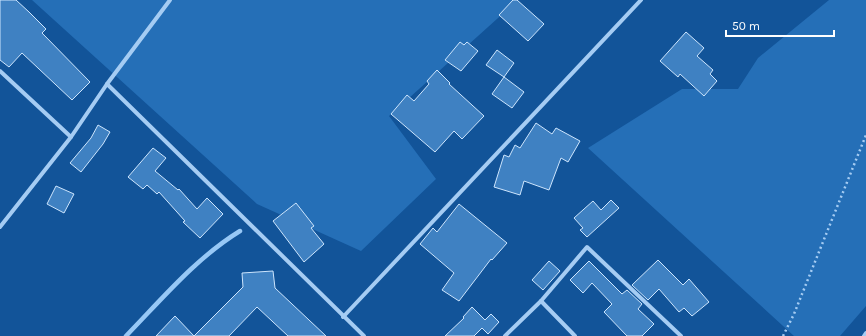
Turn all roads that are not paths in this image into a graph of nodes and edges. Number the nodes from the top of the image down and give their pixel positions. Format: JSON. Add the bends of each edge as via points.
{"nodes":[{"id":1,"x":170,"y":0,"type":"edge"},
{"id":2,"x":641,"y":0,"type":"edge"},
{"id":3,"x":0,"y":71,"type":"edge"},
{"id":4,"x":107,"y":84,"type":"junction"},
{"id":5,"x":71,"y":137,"type":"junction"},
{"id":6,"x":0,"y":227,"type":"edge"},
{"id":7,"x":540,"y":300,"type":"junction"},
{"id":8,"x":343,"y":317,"type":"junction"},
{"id":9,"x":866,"y":333,"type":"edge"},
{"id":10,"x":364,"y":336,"type":"edge"},
{"id":11,"x":506,"y":336,"type":"edge"},
{"id":12,"x":575,"y":336,"type":"edge"},
{"id":13,"x":681,"y":336,"type":"edge"},
{"id":14,"x":864,"y":336,"type":"edge"}],
"edges":[{"from":1,"to":4,"type":"street"},
{"from":2,"to":8,"type":"street"},
{"from":3,"to":5,"type":"street"},
{"from":4,"to":5,"type":"street"},
{"from":4,"to":8,"type":"street"},
{"from":5,"to":6,"type":"street"},
{"from":7,"to":11,"type":"street"},
{"from":7,"to":12,"type":"street"},
{"from":7,"to":13,"type":"street","via":[[587,247]]},
{"from":8,"to":10,"type":"street"},
{"from":9,"to":14,"type":"street"}]}
